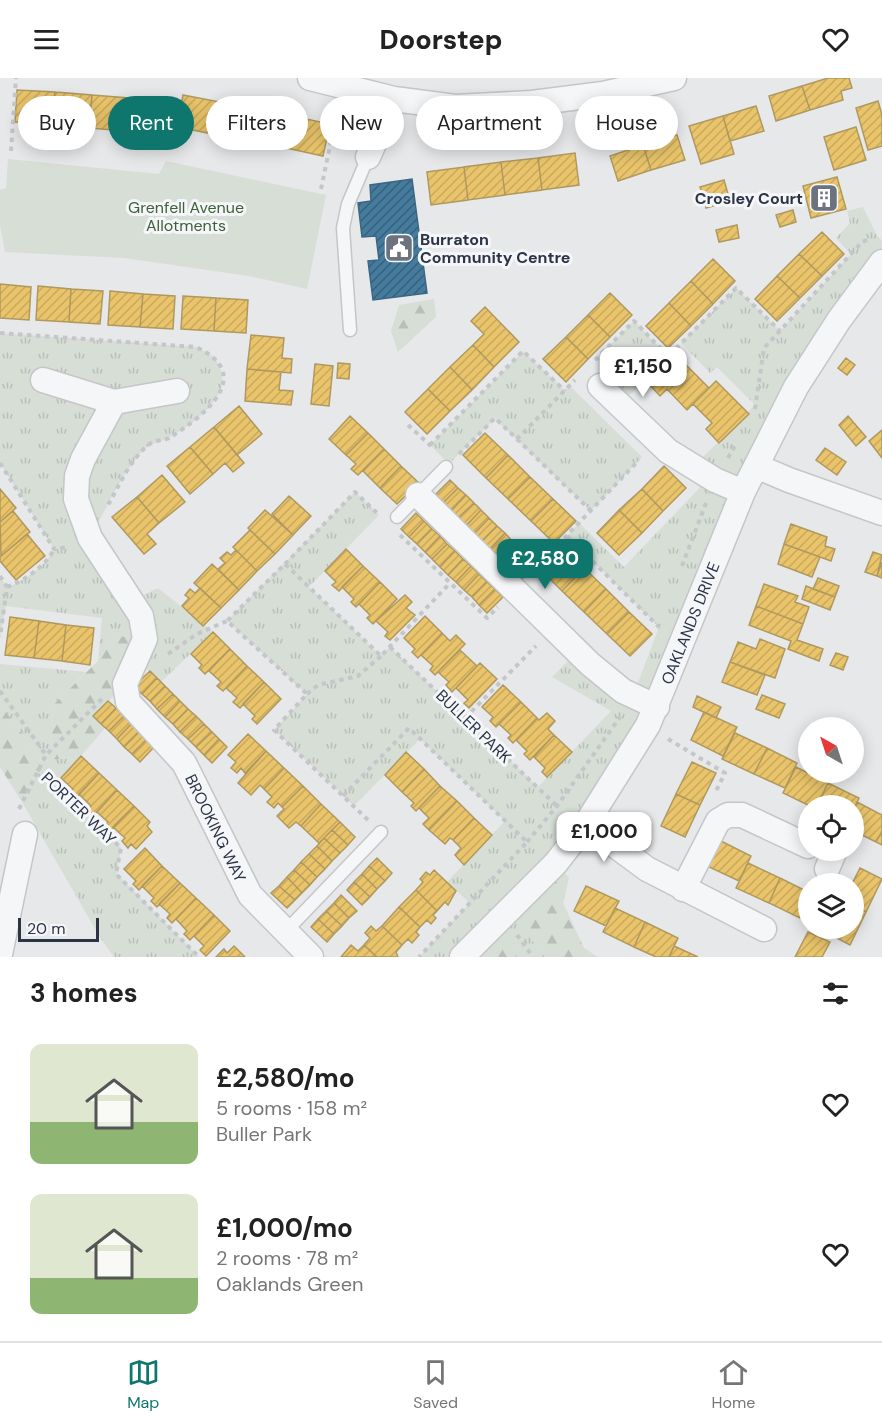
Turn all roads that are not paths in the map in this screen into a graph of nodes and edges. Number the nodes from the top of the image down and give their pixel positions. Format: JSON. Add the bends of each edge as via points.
{"nodes":[{"id":1,"x":310,"y":78,"type":"edge"},
{"id":2,"x":674,"y":78,"type":"edge"},
{"id":3,"x":382,"y":96,"type":"edge"},
{"id":4,"x":404,"y":100,"type":"edge"},
{"id":5,"x":371,"y":150,"type":"edge"},
{"id":6,"x":368,"y":157,"type":"joint"},
{"id":7,"x":882,"y":262,"type":"edge"},
{"id":8,"x":350,"y":330,"type":"dead end"},
{"id":9,"x":591,"y":375,"type":"road end"},
{"id":10,"x":44,"y":380,"type":"dead end"},
{"id":11,"x":177,"y":391,"type":"dead end"},
{"id":12,"x":114,"y":402,"type":"junction"},
{"id":13,"x":447,"y":466,"type":"road end"},
{"id":14,"x":756,"y":466,"type":"junction"},
{"id":15,"x":743,"y":492,"type":"junction"},
{"id":16,"x":418,"y":495,"type":"junction"},
{"id":17,"x":882,"y":513,"type":"edge"},
{"id":18,"x":397,"y":517,"type":"dead end"},
{"id":19,"x":652,"y":716,"type":"junction"},
{"id":20,"x":586,"y":824,"type":"junction"},
{"id":21,"x":381,"y":832,"type":"road end"},
{"id":22,"x":25,"y":834,"type":"road end"},
{"id":23,"x":798,"y":841,"type":"edge"},
{"id":24,"x":683,"y":889,"type":"junction"},
{"id":25,"x":286,"y":931,"type":"junction"},
{"id":26,"x":764,"y":931,"type":"dead end"},
{"id":27,"x":0,"y":954,"type":"edge"},
{"id":28,"x":311,"y":957,"type":"edge"},
{"id":29,"x":462,"y":957,"type":"edge"}],
"edges":[{"from":1,"to":3,"type":"street"},
{"from":2,"to":4,"type":"street","via":[[603,94],[532,103],[455,107]]},
{"from":5,"to":6,"type":"street"},
{"from":6,"to":8,"type":"lane","via":[[348,204],[343,228]]},
{"from":7,"to":14,"type":"street","name":"OAKLANDS DRIVE","via":[[838,320],[796,387]]},
{"from":9,"to":15,"type":"street","via":[[668,451],[710,478]]},
{"from":10,"to":12,"type":"street"},
{"from":11,"to":12,"type":"street"},
{"from":12,"to":25,"type":"street","name":"BROOKING WAY","via":[[83,459],[76,499],[90,538],[141,616],[145,639],[125,684],[128,702],[184,763],[250,895]]},
{"from":13,"to":16,"type":"lane"},
{"from":14,"to":15,"type":"street","name":"OAKLANDS DRIVE"},
{"from":14,"to":17,"type":"street"},
{"from":15,"to":19,"type":"street","name":"OAKLANDS DRIVE"},
{"from":16,"to":18,"type":"lane"},
{"from":16,"to":19,"type":"street","via":[[590,664]]},
{"from":19,"to":20,"type":"street","name":"OAKLANDS DRIVE"},
{"from":20,"to":24,"type":"street","via":[[647,869]]},
{"from":20,"to":29,"type":"street","name":"OAKLANDS DRIVE","via":[[556,863]]},
{"from":21,"to":25,"type":"lane"},
{"from":22,"to":27,"type":"street"},
{"from":23,"to":24,"type":"street","via":[[742,814],[728,815],[718,821]]},
{"from":24,"to":26,"type":"street"},
{"from":25,"to":28,"type":"street","name":"BROOKING WAY"}]}
